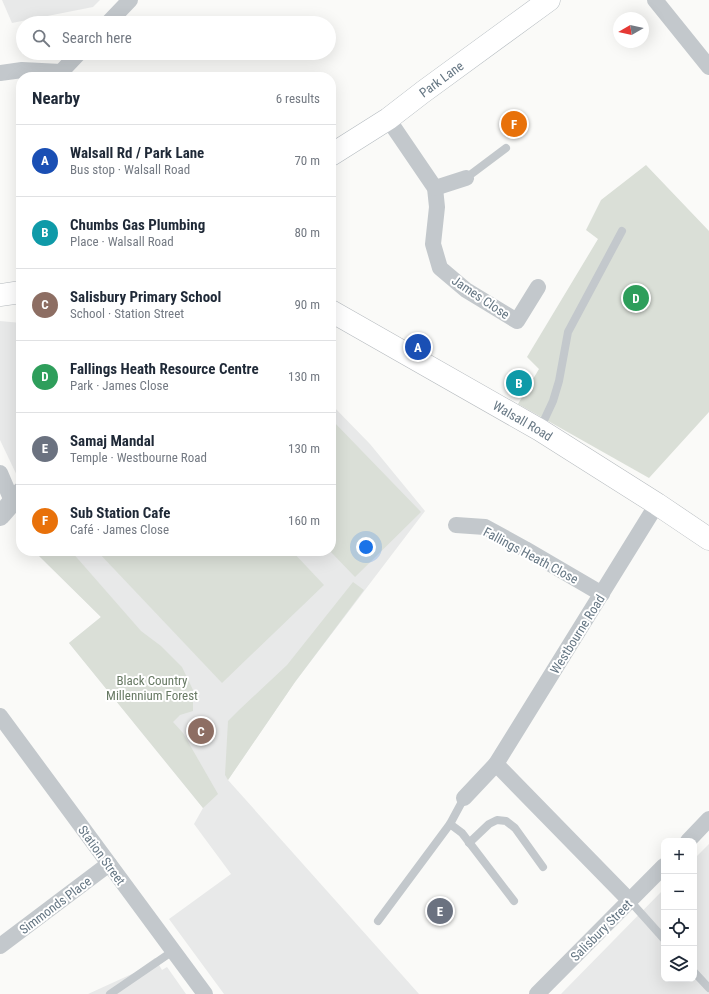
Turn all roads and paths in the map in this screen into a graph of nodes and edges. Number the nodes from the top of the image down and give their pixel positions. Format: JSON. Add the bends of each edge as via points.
{"nodes":[{"id":1,"x":130,"y":0,"type":"edge"},
{"id":2,"x":549,"y":0,"type":"edge"},
{"id":3,"x":655,"y":0,"type":"edge"},
{"id":4,"x":115,"y":16,"type":"edge"},
{"id":5,"x":73,"y":60,"type":"edge"},
{"id":6,"x":709,"y":67,"type":"edge"},
{"id":7,"x":42,"y":72,"type":"edge"},
{"id":8,"x":64,"y":72,"type":"edge"},
{"id":9,"x":0,"y":73,"type":"edge"},
{"id":10,"x":388,"y":119,"type":"junction"},
{"id":11,"x":506,"y":148,"type":"dead end"},
{"id":12,"x":336,"y":152,"type":"edge"},
{"id":13,"x":466,"y":178,"type":"joint"},
{"id":14,"x":436,"y":188,"type":"junction"},
{"id":15,"x":622,"y":231,"type":"dead end"},
{"id":16,"x":538,"y":287,"type":"dead end"},
{"id":17,"x":16,"y":293,"type":"edge"},
{"id":18,"x":0,"y":295,"type":"edge"},
{"id":19,"x":336,"y":314,"type":"edge"},
{"id":20,"x":540,"y":430,"type":"junction"},
{"id":21,"x":0,"y":473,"type":"edge"},
{"id":22,"x":11,"y":503,"type":"edge"},
{"id":23,"x":657,"y":504,"type":"junction"},
{"id":24,"x":456,"y":525,"type":"dead end"},
{"id":25,"x":709,"y":540,"type":"edge"},
{"id":26,"x":602,"y":594,"type":"junction"},
{"id":27,"x":0,"y":716,"type":"edge"},
{"id":28,"x":496,"y":764,"type":"junction"},
{"id":29,"x":464,"y":798,"type":"joint"},
{"id":30,"x":709,"y":819,"type":"edge"},
{"id":31,"x":450,"y":824,"type":"junction"},
{"id":32,"x":691,"y":838,"type":"edge"},
{"id":33,"x":469,"y":843,"type":"junction"},
{"id":34,"x":109,"y":864,"type":"junction"},
{"id":35,"x":543,"y":867,"type":"dead end"},
{"id":36,"x":661,"y":869,"type":"edge"},
{"id":37,"x":514,"y":901,"type":"dead end"},
{"id":38,"x":630,"y":901,"type":"junction"},
{"id":39,"x":378,"y":921,"type":"dead end"},
{"id":40,"x":661,"y":936,"type":"edge"},
{"id":41,"x":0,"y":946,"type":"edge"},
{"id":42,"x":173,"y":951,"type":"junction"},
{"id":43,"x":697,"y":975,"type":"edge"},
{"id":44,"x":709,"y":988,"type":"edge"},
{"id":45,"x":542,"y":993,"type":"edge"},
{"id":46,"x":110,"y":994,"type":"edge"},
{"id":47,"x":205,"y":994,"type":"edge"}],
"edges":[{"from":1,"to":4,"type":"street"},
{"from":2,"to":10,"type":"main road","name":"Park Lane"},
{"from":3,"to":6,"type":"street"},
{"from":5,"to":8,"type":"street"},
{"from":7,"to":9,"type":"street","via":[[22,70]]},
{"from":10,"to":12,"type":"main road","name":"Park Lane"},
{"from":10,"to":14,"type":"street"},
{"from":11,"to":13,"type":"lane"},
{"from":13,"to":14,"type":"street"},
{"from":14,"to":16,"type":"street","name":"James Close","via":[[437,207],[433,244],[440,268],[466,290],[517,321]]},
{"from":15,"to":20,"type":"lane","via":[[568,332],[559,381]]},
{"from":17,"to":18,"type":"main road"},
{"from":19,"to":20,"type":"main road","name":"Walsall Road"},
{"from":20,"to":23,"type":"main road","name":"Walsall Road"},
{"from":21,"to":22,"type":"street"},
{"from":23,"to":25,"type":"main road","name":"Walsall Road"},
{"from":23,"to":26,"type":"street","name":"Westbourne Road"},
{"from":24,"to":26,"type":"street","name":"Fallings Heath Close","via":[[485,527]]},
{"from":26,"to":28,"type":"street","name":"Westbourne Road"},
{"from":27,"to":34,"type":"street","name":"Station Street"},
{"from":28,"to":29,"type":"street","name":"Westbourne Road"},
{"from":28,"to":38,"type":"street"},
{"from":29,"to":31,"type":"lane"},
{"from":30,"to":32,"type":"street"},
{"from":31,"to":33,"type":"lane","via":[[462,833]]},
{"from":31,"to":39,"type":"lane"},
{"from":33,"to":35,"type":"lane","via":[[489,824],[497,820],[506,821],[515,828]]},
{"from":33,"to":37,"type":"lane"},
{"from":34,"to":41,"type":"street","name":"Simmonds Place"},
{"from":34,"to":42,"type":"street","name":"Station Street"},
{"from":36,"to":38,"type":"street","name":"Salisbury Street"},
{"from":38,"to":40,"type":"lane"},
{"from":38,"to":45,"type":"street","name":"Salisbury Street"},
{"from":42,"to":46,"type":"lane"},
{"from":42,"to":47,"type":"street","name":"Station Street"},
{"from":43,"to":44,"type":"lane"}]}
